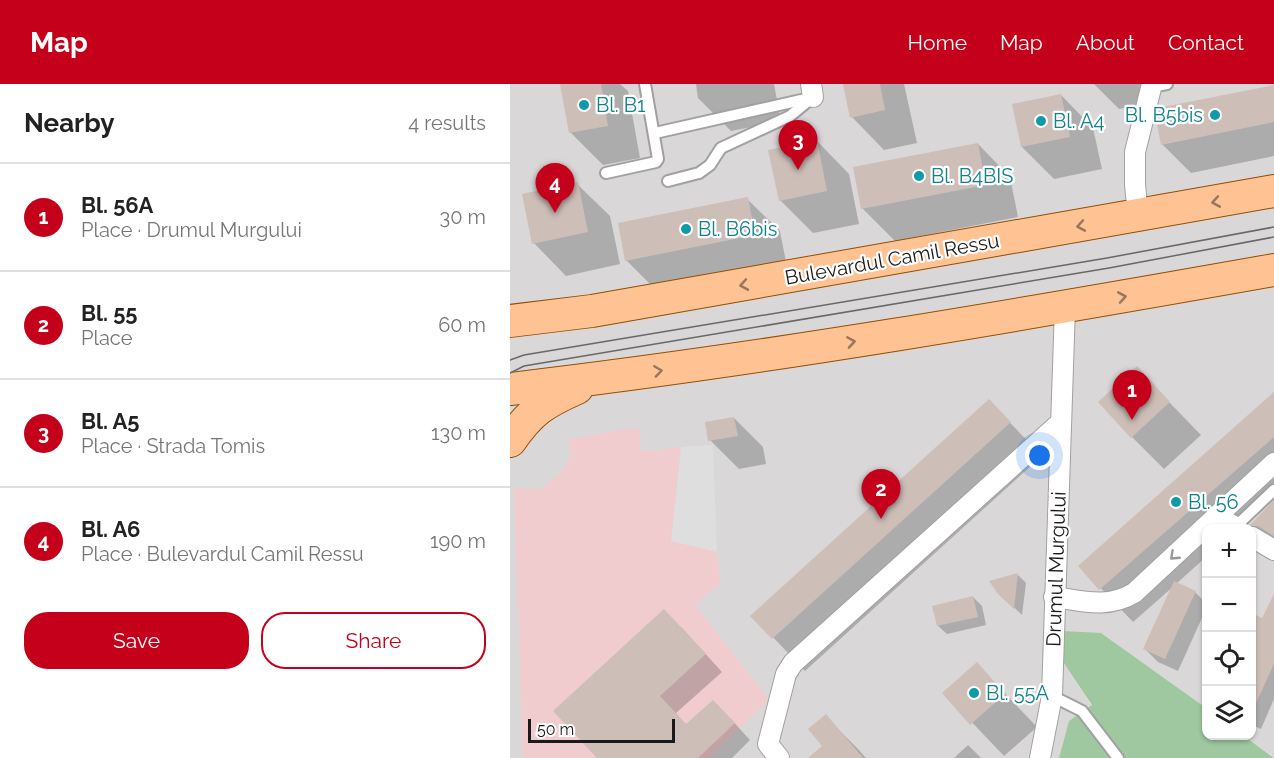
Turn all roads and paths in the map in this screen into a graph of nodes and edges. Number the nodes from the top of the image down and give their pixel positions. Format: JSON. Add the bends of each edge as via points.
{"nodes":[{"id":1,"x":645,"y":84,"type":"edge"},
{"id":2,"x":1157,"y":85,"type":"edge"},
{"id":3,"x":812,"y":91,"type":"edge"},
{"id":4,"x":655,"y":133,"type":"junction"},
{"id":5,"x":606,"y":173,"type":"dead end"},
{"id":6,"x":668,"y":181,"type":"dead end"},
{"id":7,"x":1270,"y":188,"type":"edge"},
{"id":8,"x":1138,"y":216,"type":"junction"},
{"id":9,"x":1274,"y":270,"type":"edge"},
{"id":10,"x":1065,"y":307,"type":"junction"},
{"id":11,"x":510,"y":321,"type":"edge"},
{"id":12,"x":600,"y":379,"type":"junction"},
{"id":13,"x":510,"y":389,"type":"edge"},
{"id":14,"x":1060,"y":423,"type":"junction"},
{"id":15,"x":510,"y":441,"type":"edge"},
{"id":16,"x":1274,"y":463,"type":"edge"},
{"id":17,"x":1274,"y":490,"type":"edge"},
{"id":18,"x":1217,"y":516,"type":"junction"},
{"id":19,"x":1230,"y":524,"type":"edge"},
{"id":20,"x":1247,"y":524,"type":"edge"},
{"id":21,"x":1256,"y":540,"type":"edge"},
{"id":22,"x":1274,"y":550,"type":"edge"},
{"id":23,"x":1054,"y":597,"type":"junction"},
{"id":24,"x":1052,"y":696,"type":"junction"},
{"id":25,"x":773,"y":751,"type":"edge"},
{"id":26,"x":1040,"y":758,"type":"edge"},
{"id":27,"x":1118,"y":758,"type":"edge"}],
"edges":[{"from":1,"to":4,"type":"lane"},
{"from":2,"to":8,"type":"street","via":[[1135,152]]},
{"from":3,"to":4,"type":"lane"},
{"from":3,"to":6,"type":"lane","via":[[790,116],[721,147],[710,165],[699,173]]},
{"from":4,"to":5,"type":"lane","via":[[659,154],[656,162]]},
{"from":7,"to":8,"type":"main road","name":"Bulevardul Camil Ressu","one_way":true},
{"from":8,"to":11,"type":"main road","name":"Bulevardul Camil Ressu","one_way":true,"via":[[592,311]]},
{"from":10,"to":9,"type":"main road","one_way":true},
{"from":12,"to":10,"type":"main road","one_way":true},
{"from":10,"to":14,"type":"street","name":"Drumul Murgului"},
{"from":12,"to":13,"type":"main road"},
{"from":12,"to":15,"type":"main road","via":[[541,407],[526,418]]},
{"from":14,"to":23,"type":"street","name":"Drumul Murgului"},
{"from":14,"to":25,"type":"street","via":[[793,663],[786,674]]},
{"from":16,"to":18,"type":"street"},
{"from":17,"to":20,"type":"lane"},
{"from":18,"to":19,"type":"street"},
{"from":18,"to":23,"type":"street","one_way":true,"via":[[1123,600],[1109,603]]},
{"from":21,"to":22,"type":"street"},
{"from":23,"to":24,"type":"street","name":"Drumul Murgului"},
{"from":24,"to":26,"type":"street","name":"Drumul Murgului"},
{"from":24,"to":27,"type":"lane","via":[[1082,711]]}]}
